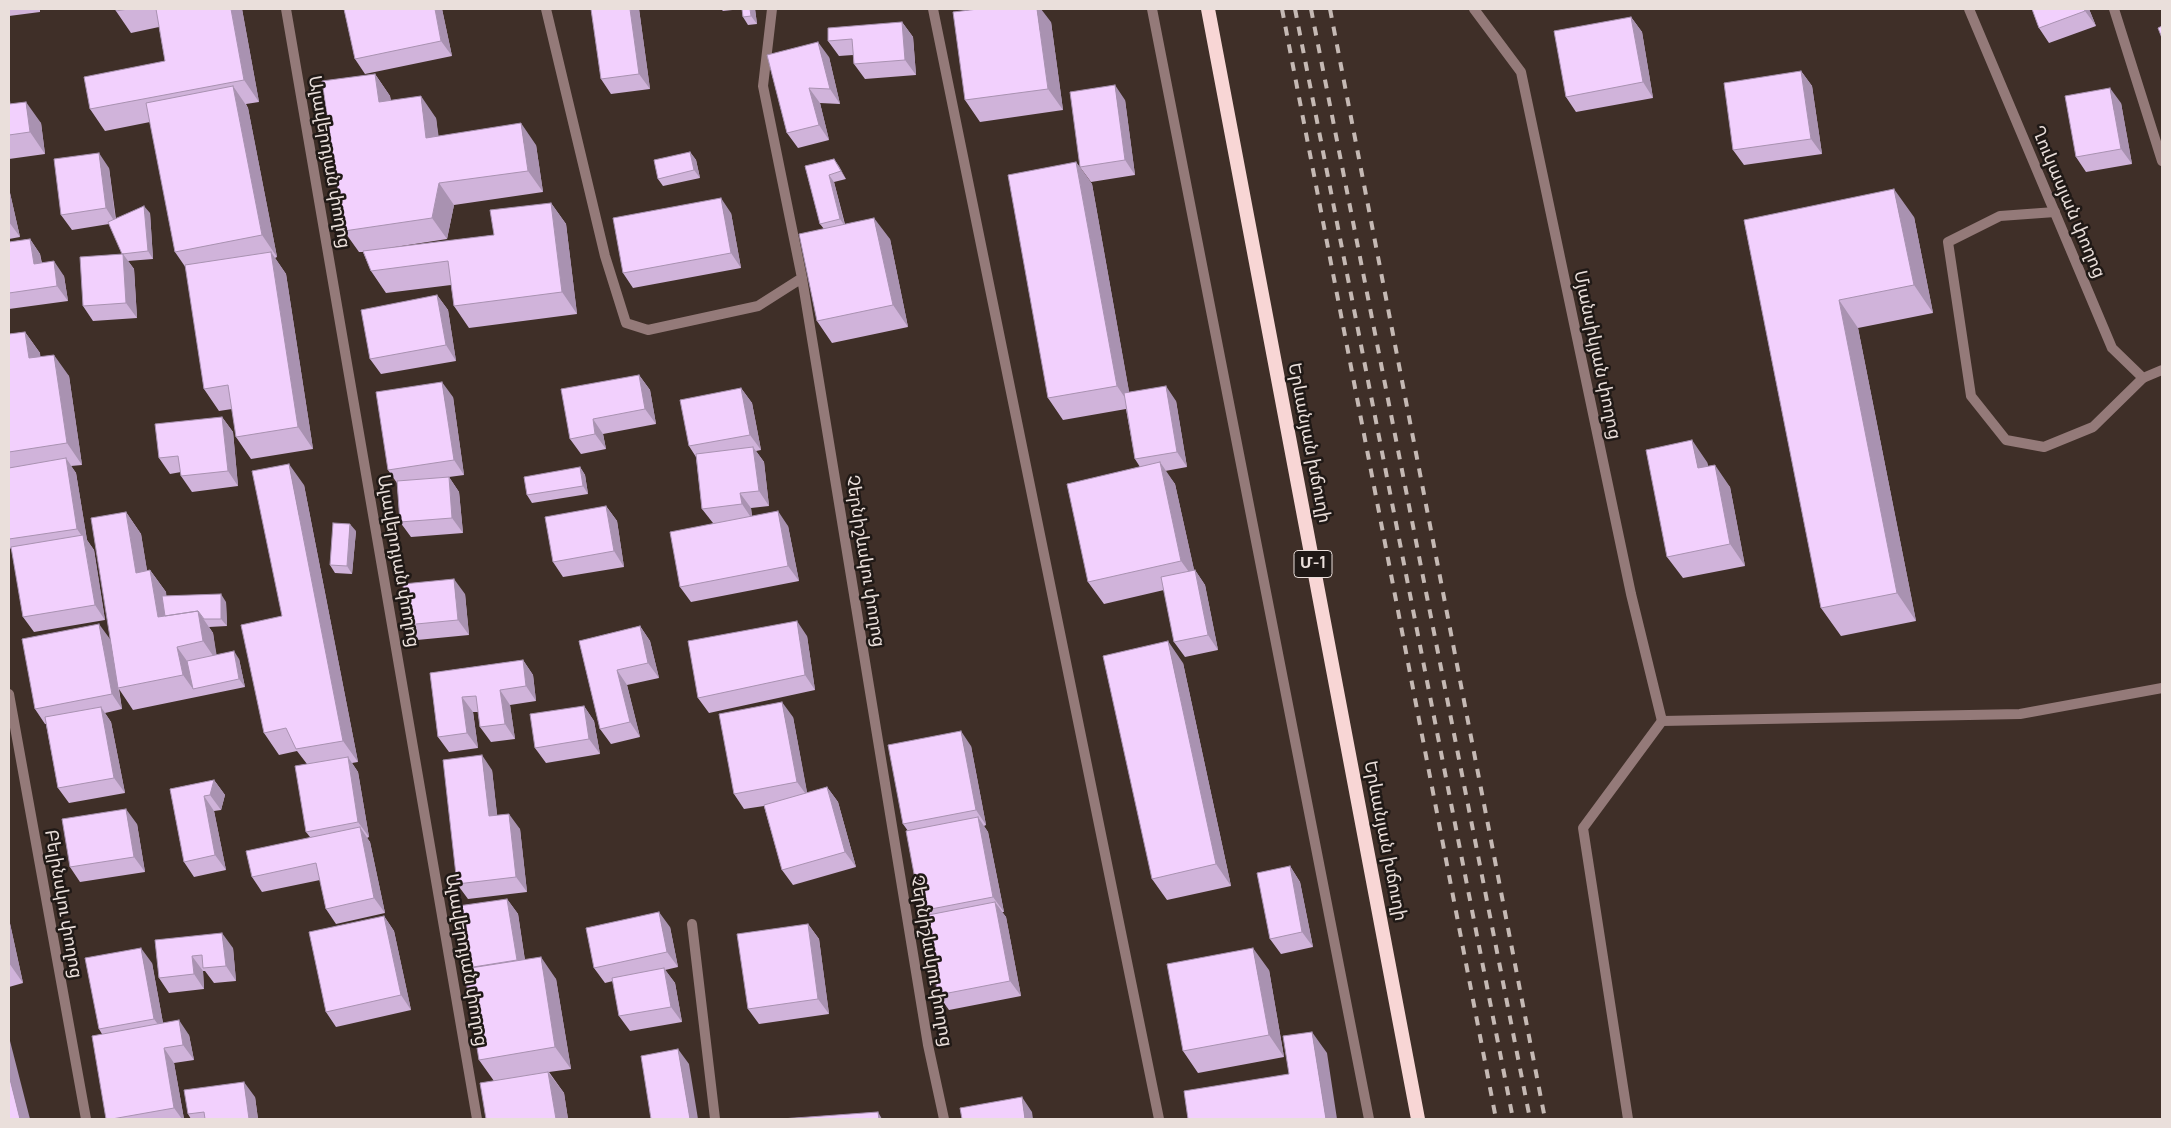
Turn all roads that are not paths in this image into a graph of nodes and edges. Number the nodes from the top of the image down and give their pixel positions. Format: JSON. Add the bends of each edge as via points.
{"nodes":[{"id":1,"x":286,"y":9,"type":"edge"},
{"id":2,"x":546,"y":9,"type":"edge"},
{"id":3,"x":772,"y":9,"type":"edge"},
{"id":4,"x":933,"y":9,"type":"edge"},
{"id":5,"x":1152,"y":9,"type":"edge"},
{"id":6,"x":1208,"y":9,"type":"edge"},
{"id":7,"x":1474,"y":9,"type":"edge"},
{"id":8,"x":1969,"y":9,"type":"edge"},
{"id":9,"x":2114,"y":9,"type":"edge"},
{"id":10,"x":2162,"y":161,"type":"edge"},
{"id":11,"x":2055,"y":212,"type":"junction"},
{"id":12,"x":802,"y":278,"type":"junction"},
{"id":13,"x":2162,"y":370,"type":"edge"},
{"id":14,"x":2142,"y":378,"type":"junction"},
{"id":15,"x":2162,"y":688,"type":"edge"},
{"id":16,"x":9,"y":694,"type":"edge"},
{"id":17,"x":1662,"y":720,"type":"junction"},
{"id":18,"x":692,"y":924,"type":"dead end"},
{"id":19,"x":86,"y":1119,"type":"edge"},
{"id":20,"x":477,"y":1119,"type":"edge"},
{"id":21,"x":715,"y":1119,"type":"edge"},
{"id":22,"x":944,"y":1119,"type":"edge"},
{"id":23,"x":1159,"y":1119,"type":"edge"},
{"id":24,"x":1369,"y":1119,"type":"edge"},
{"id":25,"x":1418,"y":1119,"type":"edge"},
{"id":26,"x":1628,"y":1119,"type":"edge"}],
"edges":[{"from":1,"to":20,"type":"street","name":"Ալավերդյան փողոց"},
{"from":2,"to":12,"type":"street","via":[[605,256],[626,323],[648,330],[758,306]]},
{"from":3,"to":12,"type":"street","name":"Չերնիշևսկու փողոց","via":[[764,86]]},
{"from":4,"to":23,"type":"street"},
{"from":5,"to":24,"type":"street"},
{"from":6,"to":25,"type":"highway","name":"Երևանյան խճուղի","number":"Մ-1"},
{"from":7,"to":17,"type":"street","name":"Մյանսիկյան փողոց","via":[[1521,72],[1631,594]]},
{"from":8,"to":11,"type":"street","name":"Ղուկասյան փողոց"},
{"from":9,"to":10,"type":"street"},
{"from":11,"to":14,"type":"street","name":"Ղուկասյան փողոց","via":[[2112,348]]},
{"from":11,"to":14,"type":"street","via":[[2000,216],[1948,242],[1971,396],[2006,440],[2044,447],[2093,427]]},
{"from":12,"to":22,"type":"street","name":"Չերնիշևսկու փողոց","via":[[928,1044]]},
{"from":13,"to":14,"type":"street"},
{"from":15,"to":17,"type":"street","via":[[2020,714]]},
{"from":16,"to":19,"type":"street","name":"Բելինսկու փողոց"},
{"from":17,"to":26,"type":"street","via":[[1583,828]]},
{"from":18,"to":21,"type":"street"}]}
